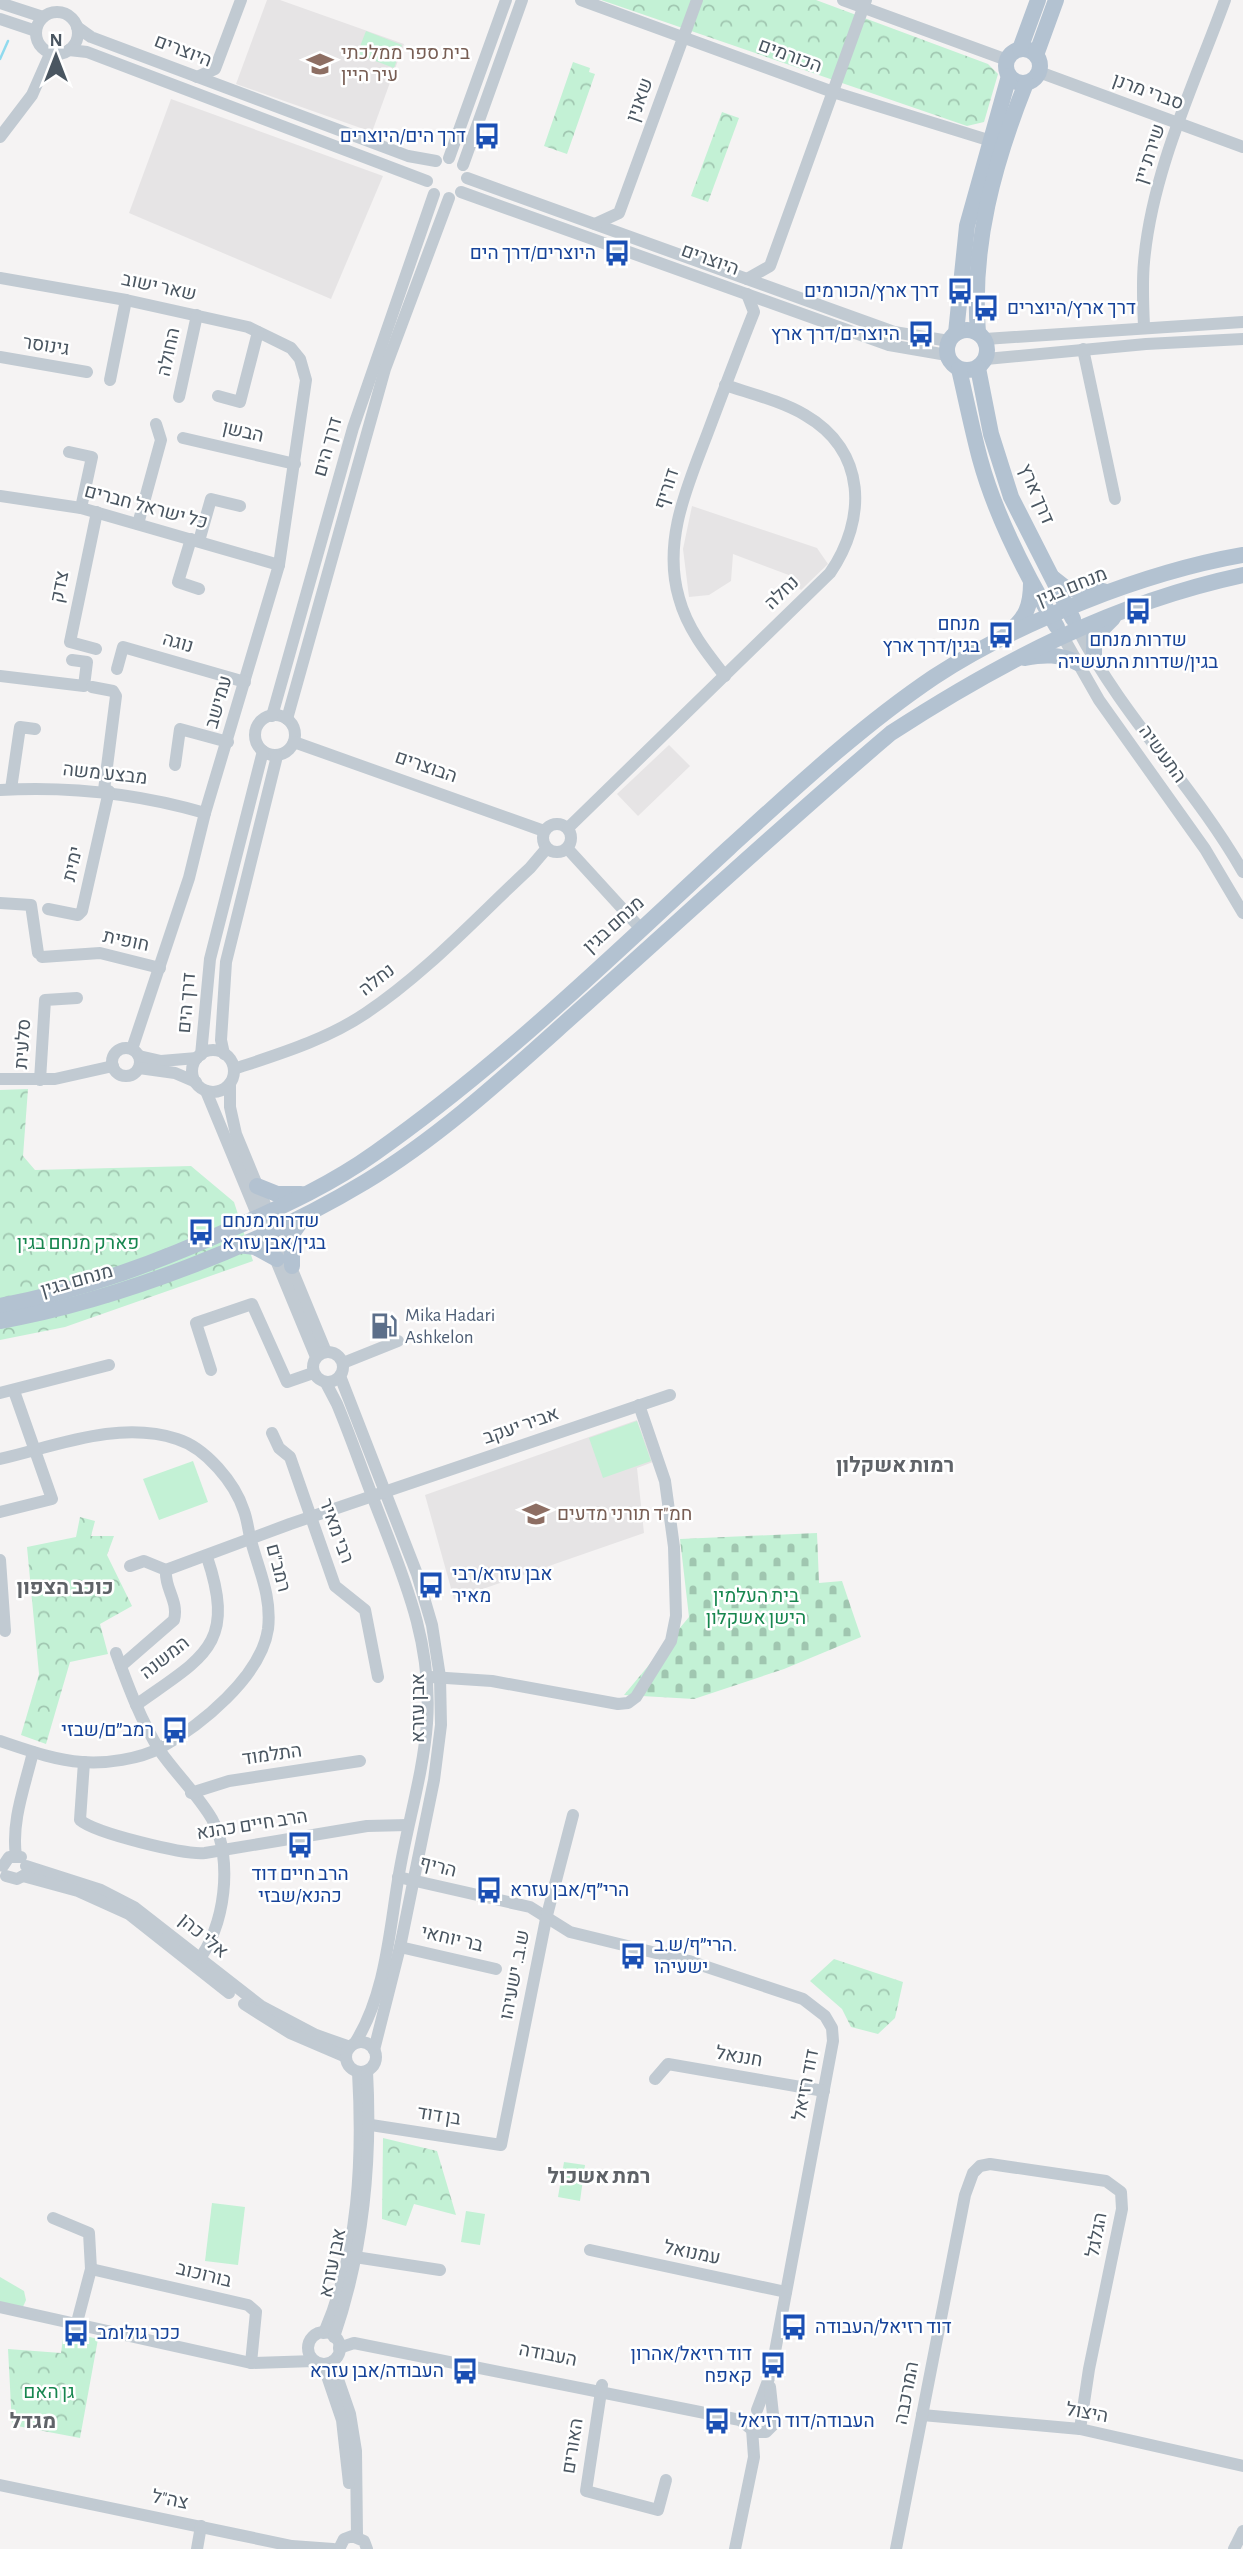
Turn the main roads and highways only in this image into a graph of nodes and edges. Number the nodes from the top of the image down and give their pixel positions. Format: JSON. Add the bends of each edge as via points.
{"nodes":[{"id":1,"x":1038,"y":0,"type":"edge"},
{"id":2,"x":1056,"y":0,"type":"edge"},
{"id":3,"x":1036,"y":55,"type":"junction"},
{"id":4,"x":1012,"y":62,"type":"junction"},
{"id":5,"x":1033,"y":78,"type":"junction"},
{"id":6,"x":981,"y":336,"type":"junction"},
{"id":7,"x":951,"y":343,"type":"junction"},
{"id":8,"x":982,"y":363,"type":"junction"},
{"id":9,"x":959,"y":369,"type":"junction"},
{"id":10,"x":1243,"y":555,"type":"edge"},
{"id":11,"x":1050,"y":575,"type":"junction"},
{"id":12,"x":1243,"y":575,"type":"edge"},
{"id":13,"x":1031,"y":580,"type":"junction"},
{"id":14,"x":1120,"y":590,"type":"junction"},
{"id":15,"x":1136,"y":605,"type":"junction"},
{"id":16,"x":1069,"y":610,"type":"junction"},
{"id":17,"x":1051,"y":617,"type":"junction"},
{"id":18,"x":1069,"y":631,"type":"junction"},
{"id":19,"x":985,"y":648,"type":"junction"},
{"id":20,"x":996,"y":667,"type":"junction"},
{"id":21,"x":257,"y":1186,"type":"road end"},
{"id":22,"x":310,"y":1192,"type":"junction"},
{"id":23,"x":313,"y":1210,"type":"junction"},
{"id":24,"x":267,"y":1222,"type":"junction"},
{"id":25,"x":236,"y":1245,"type":"junction"},
{"id":26,"x":0,"y":1306,"type":"edge"},
{"id":27,"x":0,"y":1321,"type":"edge"}],
"edges":[{"from":1,"to":4,"type":"main road"},
{"from":2,"to":3,"type":"main road"},
{"from":3,"to":4,"type":"main road"},
{"from":3,"to":5,"type":"main road"},
{"from":4,"to":5,"type":"main road","via":[[1016,82]]},
{"from":4,"to":7,"type":"main road","via":[[967,226]]},
{"from":5,"to":6,"type":"main road","via":[[1011,121],[982,227],[977,296]]},
{"from":6,"to":7,"type":"main road","via":[[965,330]]},
{"from":6,"to":8,"type":"main road","via":[[988,349]]},
{"from":7,"to":9,"type":"main road"},
{"from":8,"to":9,"type":"main road"},
{"from":8,"to":11,"type":"main road","name":"דרך ארץ","via":[[992,434],[1011,497]]},
{"from":9,"to":13,"type":"main road","name":"דרך ארץ","via":[[980,460]]},
{"from":10,"to":14,"type":"main road","name":"מנחם בגין"},
{"from":11,"to":14,"type":"main road","via":[[1072,590]]},
{"from":11,"to":16,"type":"main road","name":"דרך ארץ"},
{"from":12,"to":15,"type":"main road","name":"מנחם בגין"},
{"from":13,"to":17,"type":"main road","name":"דרך ארץ"},
{"from":13,"to":19,"type":"main road","via":[[1029,607],[1023,618]]},
{"from":14,"to":16,"type":"main road","name":"מנחם בגין"},
{"from":15,"to":18,"type":"main road","name":"מנחם בגין"},
{"from":15,"to":20,"type":"main road","via":[[1101,628],[1086,662],[1050,654]]},
{"from":16,"to":17,"type":"main road","name":"מנחם בגין"},
{"from":16,"to":18,"type":"main road","name":"דרך ארץ"},
{"from":17,"to":18,"type":"main road","name":"התעשיה"},
{"from":17,"to":19,"type":"main road","name":"מנחם בגין"},
{"from":18,"to":20,"type":"main road","name":"מנחם בגין"},
{"from":19,"to":22,"type":"main road","name":"מנחם בגין","via":[[936,677],[827,758],[517,1042],[377,1152]]},
{"from":20,"to":23,"type":"main road","name":"מנחם בגין","via":[[891,733],[471,1107],[367,1181]]},
{"from":21,"to":22,"type":"main road","via":[[289,1195]]},
{"from":22,"to":24,"type":"main road","name":"מנחם בגין"},
{"from":23,"to":24,"type":"main road","name":"מנחם בגין"},
{"from":23,"to":25,"type":"main road","via":[[292,1234],[285,1263],[255,1247]]},
{"from":24,"to":25,"type":"main road","name":"מנחם בגין"},
{"from":24,"to":26,"type":"main road","name":"מנחם בגין","via":[[63,1293]]},
{"from":25,"to":27,"type":"main road","name":"מנחם בגין","via":[[112,1294]]}]}
